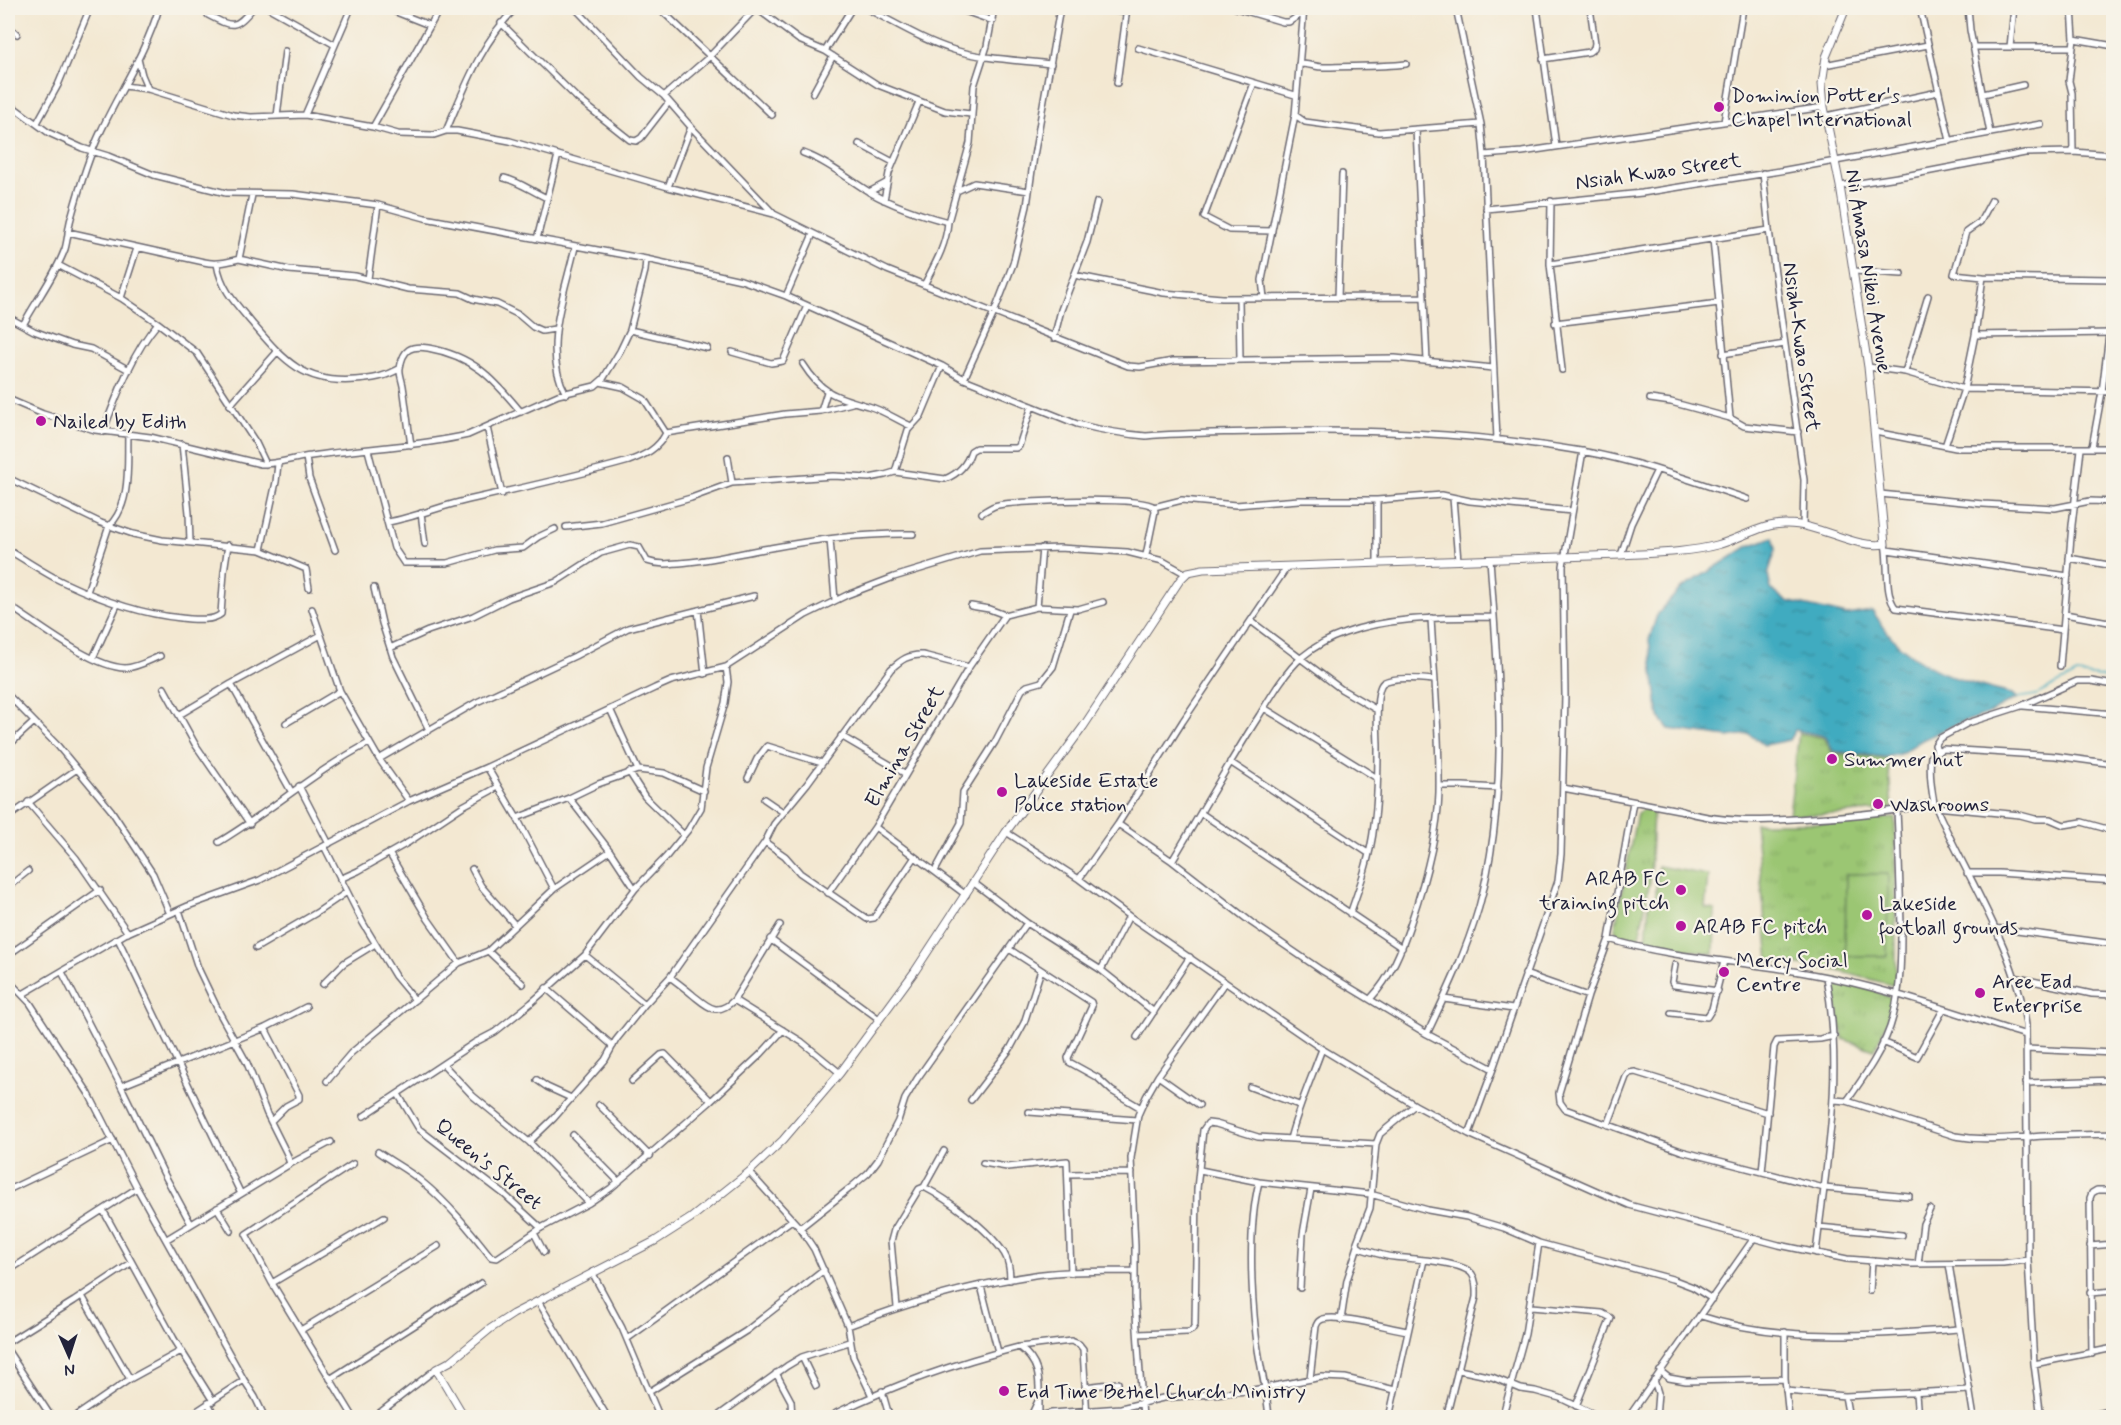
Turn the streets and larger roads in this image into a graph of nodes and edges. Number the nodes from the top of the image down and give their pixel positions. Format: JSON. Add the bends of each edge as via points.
{"nodes":[{"id":1,"x":90,"y":8,"type":"edge"},
{"id":2,"x":159,"y":8,"type":"edge"},
{"id":3,"x":208,"y":8,"type":"edge"},
{"id":4,"x":253,"y":8,"type":"edge"},
{"id":5,"x":269,"y":8,"type":"edge"},
{"id":6,"x":351,"y":8,"type":"edge"},
{"id":7,"x":386,"y":8,"type":"edge"},
{"id":8,"x":440,"y":8,"type":"edge"},
{"id":9,"x":516,"y":8,"type":"edge"},
{"id":10,"x":575,"y":8,"type":"edge"},
{"id":11,"x":659,"y":8,"type":"edge"},
{"id":12,"x":744,"y":8,"type":"edge"},
{"id":13,"x":756,"y":8,"type":"edge"},
{"id":14,"x":852,"y":8,"type":"edge"},
{"id":15,"x":865,"y":8,"type":"edge"},
{"id":16,"x":956,"y":8,"type":"edge"},
{"id":17,"x":993,"y":8,"type":"edge"},
{"id":18,"x":1060,"y":8,"type":"edge"},
{"id":19,"x":1080,"y":8,"type":"edge"},
{"id":20,"x":1236,"y":8,"type":"edge"},
{"id":21,"x":1456,"y":8,"type":"edge"},
{"id":22,"x":1537,"y":8,"type":"edge"},
{"id":23,"x":1590,"y":8,"type":"edge"},
{"id":24,"x":1743,"y":8,"type":"edge"},
{"id":25,"x":1845,"y":8,"type":"edge"},
{"id":26,"x":1920,"y":8,"type":"edge"},
{"id":27,"x":1968,"y":8,"type":"edge"},
{"id":28,"x":2014,"y":8,"type":"edge"},
{"id":29,"x":2072,"y":8,"type":"edge"},
{"id":30,"x":1127,"y":10,"type":"edge"},
{"id":31,"x":1303,"y":10,"type":"edge"},
{"id":32,"x":750,"y":13,"type":"junction"},
{"id":33,"x":993,"y":21,"type":"junction"},
{"id":34,"x":501,"y":23,"type":"junction"},
{"id":35,"x":429,"y":25,"type":"junction"},
{"id":36,"x":8,"y":26,"type":"edge"},
{"id":37,"x":17,"y":34,"type":"dead end"},
{"id":38,"x":2074,"y":39,"type":"junction"},
{"id":39,"x":335,"y":45,"type":"junction"},
{"id":40,"x":1928,"y":45,"type":"junction"},
{"id":41,"x":2114,"y":46,"type":"edge"},
{"id":42,"x":1975,"y":47,"type":"junction"},
{"id":43,"x":2010,"y":47,"type":"junction"},
{"id":44,"x":2073,"y":47,"type":"junction"},
{"id":45,"x":1138,"y":48,"type":"dead end"},
{"id":46,"x":285,"y":51,"type":"dead end"},
{"id":47,"x":825,"y":51,"type":"junction"},
{"id":48,"x":833,"y":56,"type":"junction"},
{"id":49,"x":984,"y":56,"type":"junction"},
{"id":50,"x":709,"y":57,"type":"junction"},
{"id":51,"x":138,"y":59,"type":"junction"},
{"id":52,"x":1543,"y":59,"type":"junction"},
{"id":53,"x":1050,"y":64,"type":"junction"},
{"id":54,"x":1299,"y":64,"type":"junction"},
{"id":55,"x":1406,"y":64,"type":"dead end"},
{"id":56,"x":1824,"y":65,"type":"junction"},
{"id":57,"x":1117,"y":82,"type":"dead end"},
{"id":58,"x":1254,"y":83,"type":"junction"},
{"id":59,"x":2023,"y":85,"type":"dead end"},
{"id":60,"x":124,"y":86,"type":"junction"},
{"id":61,"x":148,"y":89,"type":"junction"},
{"id":62,"x":1938,"y":92,"type":"junction"},
{"id":63,"x":813,"y":93,"type":"dead end"},
{"id":64,"x":1983,"y":94,"type":"junction"},
{"id":65,"x":1295,"y":95,"type":"junction"},
{"id":66,"x":664,"y":96,"type":"junction"},
{"id":67,"x":669,"y":102,"type":"junction"},
{"id":68,"x":920,"y":102,"type":"junction"},
{"id":69,"x":8,"y":104,"type":"edge"},
{"id":70,"x":1824,"y":107,"type":"junction"},
{"id":71,"x":305,"y":114,"type":"junction"},
{"id":72,"x":971,"y":114,"type":"junction"},
{"id":73,"x":772,"y":115,"type":"dead end"},
{"id":74,"x":1294,"y":115,"type":"junction"},
{"id":75,"x":277,"y":116,"type":"junction"},
{"id":76,"x":1826,"y":117,"type":"junction"},
{"id":77,"x":1724,"y":122,"type":"junction"},
{"id":78,"x":37,"y":123,"type":"junction"},
{"id":79,"x":1481,"y":124,"type":"junction"},
{"id":80,"x":2041,"y":124,"type":"dead end"},
{"id":81,"x":373,"y":127,"type":"junction"},
{"id":82,"x":691,"y":128,"type":"junction"},
{"id":83,"x":1416,"y":129,"type":"junction"},
{"id":84,"x":446,"y":131,"type":"junction"},
{"id":85,"x":1990,"y":133,"type":"junction"},
{"id":86,"x":1950,"y":141,"type":"junction"},
{"id":87,"x":859,"y":144,"type":"dead end"},
{"id":88,"x":1556,"y":146,"type":"junction"},
{"id":89,"x":94,"y":152,"type":"junction"},
{"id":90,"x":2073,"y":152,"type":"junction"},
{"id":91,"x":803,"y":153,"type":"dead end"},
{"id":92,"x":558,"y":155,"type":"junction"},
{"id":93,"x":1484,"y":155,"type":"junction"},
{"id":94,"x":2112,"y":155,"type":"edge"},
{"id":95,"x":894,"y":162,"type":"junction"},
{"id":96,"x":1835,"y":162,"type":"junction"},
{"id":97,"x":1763,"y":173,"type":"junction"},
{"id":98,"x":1342,"y":174,"type":"dead end"},
{"id":99,"x":504,"y":178,"type":"dead end"},
{"id":100,"x":886,"y":183,"type":"junction"},
{"id":101,"x":1840,"y":186,"type":"junction"},
{"id":102,"x":668,"y":187,"type":"junction"},
{"id":103,"x":957,"y":191,"type":"junction"},
{"id":104,"x":1029,"y":191,"type":"junction"},
{"id":105,"x":869,"y":192,"type":"junction"},
{"id":106,"x":252,"y":195,"type":"junction"},
{"id":107,"x":547,"y":198,"type":"junction"},
{"id":108,"x":884,"y":200,"type":"junction"},
{"id":109,"x":1992,"y":200,"type":"dead end"},
{"id":110,"x":1551,"y":201,"type":"junction"},
{"id":111,"x":2114,"y":201,"type":"edge"},
{"id":112,"x":1097,"y":202,"type":"dead end"},
{"id":113,"x":378,"y":206,"type":"junction"},
{"id":114,"x":1486,"y":209,"type":"junction"},
{"id":115,"x":774,"y":214,"type":"junction"},
{"id":116,"x":948,"y":222,"type":"junction"},
{"id":117,"x":1769,"y":230,"type":"junction"},
{"id":118,"x":1272,"y":231,"type":"junction"},
{"id":119,"x":68,"y":232,"type":"junction"},
{"id":120,"x":813,"y":234,"type":"junction"},
{"id":121,"x":537,"y":239,"type":"junction"},
{"id":122,"x":1713,"y":239,"type":"junction"},
{"id":123,"x":575,"y":247,"type":"junction"},
{"id":124,"x":137,"y":248,"type":"junction"},
{"id":125,"x":239,"y":259,"type":"junction"},
{"id":126,"x":646,"y":259,"type":"junction"},
{"id":127,"x":217,"y":264,"type":"junction"},
{"id":128,"x":1550,"y":264,"type":"junction"},
{"id":129,"x":58,"y":265,"type":"junction"},
{"id":130,"x":1854,"y":271,"type":"junction"},
{"id":131,"x":1902,"y":273,"type":"dead end"},
{"id":132,"x":1074,"y":275,"type":"junction"},
{"id":133,"x":1983,"y":277,"type":"junction"},
{"id":134,"x":368,"y":279,"type":"junction"},
{"id":135,"x":2114,"y":279,"type":"edge"},
{"id":136,"x":924,"y":285,"type":"junction"},
{"id":137,"x":2114,"y":292,"type":"edge"},
{"id":138,"x":786,"y":296,"type":"junction"},
{"id":139,"x":1928,"y":296,"type":"dead end"},
{"id":140,"x":1423,"y":297,"type":"junction"},
{"id":141,"x":122,"y":298,"type":"junction"},
{"id":142,"x":1239,"y":298,"type":"junction"},
{"id":143,"x":1264,"y":298,"type":"junction"},
{"id":144,"x":1338,"y":298,"type":"junction"},
{"id":145,"x":1719,"y":303,"type":"junction"},
{"id":146,"x":807,"y":306,"type":"junction"},
{"id":147,"x":994,"y":313,"type":"junction"},
{"id":148,"x":8,"y":317,"type":"edge"},
{"id":149,"x":158,"y":322,"type":"junction"},
{"id":150,"x":1555,"y":323,"type":"junction"},
{"id":151,"x":23,"y":325,"type":"junction"},
{"id":152,"x":555,"y":329,"type":"junction"},
{"id":153,"x":630,"y":330,"type":"junction"},
{"id":154,"x":2111,"y":333,"type":"edge"},
{"id":155,"x":1975,"y":335,"type":"junction"},
{"id":156,"x":1054,"y":338,"type":"junction"},
{"id":157,"x":1785,"y":344,"type":"junction"},
{"id":158,"x":707,"y":348,"type":"dead end"},
{"id":159,"x":277,"y":352,"type":"junction"},
{"id":160,"x":732,"y":352,"type":"dead end"},
{"id":161,"x":1724,"y":354,"type":"junction"},
{"id":162,"x":1240,"y":360,"type":"junction"},
{"id":163,"x":1427,"y":361,"type":"junction"},
{"id":164,"x":803,"y":364,"type":"dead end"},
{"id":165,"x":942,"y":366,"type":"junction"},
{"id":166,"x":1868,"y":367,"type":"junction"},
{"id":167,"x":1493,"y":368,"type":"junction"},
{"id":168,"x":399,"y":369,"type":"junction"},
{"id":169,"x":129,"y":370,"type":"junction"},
{"id":170,"x":1562,"y":370,"type":"dead end"},
{"id":171,"x":1905,"y":372,"type":"junction"},
{"id":172,"x":964,"y":378,"type":"junction"},
{"id":173,"x":600,"y":382,"type":"junction"},
{"id":174,"x":1964,"y":389,"type":"junction"},
{"id":175,"x":827,"y":392,"type":"junction"},
{"id":176,"x":2103,"y":392,"type":"junction"},
{"id":177,"x":2114,"y":392,"type":"edge"},
{"id":178,"x":566,"y":394,"type":"junction"},
{"id":179,"x":8,"y":399,"type":"edge"},
{"id":180,"x":1650,"y":399,"type":"dead end"},
{"id":181,"x":852,"y":403,"type":"junction"},
{"id":182,"x":230,"y":405,"type":"junction"},
{"id":183,"x":1032,"y":406,"type":"junction"},
{"id":184,"x":821,"y":411,"type":"junction"},
{"id":185,"x":521,"y":412,"type":"junction"},
{"id":186,"x":1730,"y":417,"type":"junction"},
{"id":187,"x":911,"y":426,"type":"junction"},
{"id":188,"x":486,"y":427,"type":"junction"},
{"id":189,"x":103,"y":432,"type":"junction"},
{"id":190,"x":1798,"y":432,"type":"junction"},
{"id":191,"x":1875,"y":432,"type":"junction"},
{"id":192,"x":666,"y":433,"type":"junction"},
{"id":193,"x":128,"y":434,"type":"junction"},
{"id":194,"x":1497,"y":439,"type":"junction"},
{"id":195,"x":182,"y":444,"type":"junction"},
{"id":196,"x":411,"y":446,"type":"junction"},
{"id":197,"x":1945,"y":446,"type":"junction"},
{"id":198,"x":2092,"y":447,"type":"junction"},
{"id":199,"x":2114,"y":448,"type":"edge"},
{"id":200,"x":2081,"y":449,"type":"junction"},
{"id":201,"x":369,"y":450,"type":"junction"},
{"id":202,"x":1583,"y":452,"type":"junction"},
{"id":203,"x":306,"y":457,"type":"junction"},
{"id":204,"x":728,"y":457,"type":"dead end"},
{"id":205,"x":266,"y":464,"type":"junction"},
{"id":206,"x":278,"y":464,"type":"junction"},
{"id":207,"x":1657,"y":470,"type":"junction"},
{"id":208,"x":896,"y":472,"type":"junction"},
{"id":209,"x":8,"y":478,"type":"edge"},
{"id":210,"x":732,"y":483,"type":"junction"},
{"id":211,"x":502,"y":494,"type":"junction"},
{"id":212,"x":1880,"y":494,"type":"junction"},
{"id":213,"x":1453,"y":498,"type":"junction"},
{"id":214,"x":1747,"y":499,"type":"dead end"},
{"id":215,"x":1377,"y":500,"type":"junction"},
{"id":216,"x":2114,"y":501,"type":"edge"},
{"id":217,"x":2074,"y":504,"type":"junction"},
{"id":218,"x":1154,"y":507,"type":"junction"},
{"id":219,"x":1572,"y":511,"type":"junction"},
{"id":220,"x":421,"y":513,"type":"junction"},
{"id":221,"x":982,"y":513,"type":"dead end"},
{"id":222,"x":388,"y":522,"type":"junction"},
{"id":223,"x":109,"y":526,"type":"junction"},
{"id":224,"x":566,"y":526,"type":"dead end"},
{"id":225,"x":1803,"y":526,"type":"junction"},
{"id":226,"x":555,"y":529,"type":"dead end"},
{"id":227,"x":913,"y":534,"type":"dead end"},
{"id":228,"x":830,"y":539,"type":"junction"},
{"id":229,"x":189,"y":542,"type":"junction"},
{"id":230,"x":425,"y":544,"type":"dead end"},
{"id":231,"x":228,"y":545,"type":"junction"},
{"id":232,"x":1886,"y":547,"type":"junction"},
{"id":233,"x":1042,"y":548,"type":"junction"},
{"id":234,"x":8,"y":550,"type":"edge"},
{"id":235,"x":261,"y":550,"type":"junction"},
{"id":236,"x":335,"y":550,"type":"dead end"},
{"id":237,"x":1146,"y":555,"type":"junction"},
{"id":238,"x":1622,"y":555,"type":"junction"},
{"id":239,"x":1564,"y":556,"type":"junction"},
{"id":240,"x":2069,"y":558,"type":"junction"},
{"id":241,"x":1490,"y":560,"type":"junction"},
{"id":242,"x":1458,"y":561,"type":"junction"},
{"id":243,"x":1377,"y":563,"type":"junction"},
{"id":244,"x":2114,"y":566,"type":"edge"},
{"id":245,"x":1287,"y":567,"type":"junction"},
{"id":246,"x":1186,"y":574,"type":"junction"},
{"id":247,"x":2068,"y":576,"type":"junction"},
{"id":248,"x":309,"y":588,"type":"dead end"},
{"id":249,"x":374,"y":588,"type":"dead end"},
{"id":250,"x":87,"y":592,"type":"junction"},
{"id":251,"x":754,"y":596,"type":"dead end"},
{"id":252,"x":835,"y":600,"type":"junction"},
{"id":253,"x":1103,"y":602,"type":"dead end"},
{"id":254,"x":117,"y":605,"type":"junction"},
{"id":255,"x":971,"y":606,"type":"dead end"},
{"id":256,"x":11,"y":607,"type":"dead end"},
{"id":257,"x":1037,"y":607,"type":"junction"},
{"id":258,"x":312,"y":609,"type":"dead end"},
{"id":259,"x":698,"y":610,"type":"junction"},
{"id":260,"x":1070,"y":610,"type":"junction"},
{"id":261,"x":2066,"y":614,"type":"junction"},
{"id":262,"x":1005,"y":615,"type":"junction"},
{"id":263,"x":1494,"y":617,"type":"junction"},
{"id":264,"x":1431,"y":618,"type":"junction"},
{"id":265,"x":1251,"y":621,"type":"junction"},
{"id":266,"x":2114,"y":623,"type":"edge"},
{"id":267,"x":2063,"y":630,"type":"junction"},
{"id":268,"x":321,"y":635,"type":"junction"},
{"id":269,"x":390,"y":648,"type":"junction"},
{"id":270,"x":160,"y":656,"type":"dead end"},
{"id":271,"x":93,"y":658,"type":"junction"},
{"id":272,"x":1301,"y":658,"type":"junction"},
{"id":273,"x":2060,"y":666,"type":"dead end"},
{"id":274,"x":726,"y":668,"type":"junction"},
{"id":275,"x":969,"y":668,"type":"junction"},
{"id":276,"x":705,"y":674,"type":"junction"},
{"id":277,"x":1434,"y":680,"type":"junction"},
{"id":278,"x":231,"y":684,"type":"junction"},
{"id":279,"x":2114,"y":685,"type":"edge"},
{"id":280,"x":164,"y":688,"type":"dead end"},
{"id":281,"x":340,"y":691,"type":"junction"},
{"id":282,"x":8,"y":695,"type":"edge"},
{"id":283,"x":2021,"y":706,"type":"junction"},
{"id":284,"x":1264,"y":708,"type":"junction"},
{"id":285,"x":610,"y":709,"type":"junction"},
{"id":286,"x":1377,"y":710,"type":"junction"},
{"id":287,"x":2114,"y":714,"type":"edge"},
{"id":288,"x":179,"y":715,"type":"junction"},
{"id":289,"x":34,"y":722,"type":"junction"},
{"id":290,"x":286,"y":723,"type":"dead end"},
{"id":291,"x":429,"y":730,"type":"junction"},
{"id":292,"x":841,"y":736,"type":"junction"},
{"id":293,"x":369,"y":743,"type":"junction"},
{"id":294,"x":8,"y":746,"type":"edge"},
{"id":295,"x":1934,"y":754,"type":"junction"},
{"id":296,"x":379,"y":759,"type":"junction"},
{"id":297,"x":1230,"y":762,"type":"junction"},
{"id":298,"x":822,"y":763,"type":"junction"},
{"id":299,"x":2114,"y":764,"type":"edge"},
{"id":300,"x":487,"y":767,"type":"junction"},
{"id":301,"x":77,"y":769,"type":"junction"},
{"id":302,"x":638,"y":770,"type":"junction"},
{"id":303,"x":629,"y":772,"type":"junction"},
{"id":304,"x":906,"y":774,"type":"junction"},
{"id":305,"x":748,"y":778,"type":"dead end"},
{"id":306,"x":1377,"y":778,"type":"junction"},
{"id":307,"x":299,"y":786,"type":"junction"},
{"id":308,"x":1439,"y":786,"type":"junction"},
{"id":309,"x":498,"y":787,"type":"junction"},
{"id":310,"x":1498,"y":788,"type":"junction"},
{"id":311,"x":1563,"y":788,"type":"junction"},
{"id":312,"x":704,"y":790,"type":"junction"},
{"id":313,"x":291,"y":791,"type":"junction"},
{"id":314,"x":569,"y":798,"type":"junction"},
{"id":315,"x":764,"y":799,"type":"dead end"},
{"id":316,"x":409,"y":801,"type":"junction"},
{"id":317,"x":28,"y":802,"type":"junction"},
{"id":318,"x":1633,"y":802,"type":"junction"},
{"id":319,"x":1935,"y":805,"type":"junction"},
{"id":320,"x":783,"y":812,"type":"junction"},
{"id":321,"x":1897,"y":812,"type":"junction"},
{"id":322,"x":1201,"y":813,"type":"junction"},
{"id":323,"x":8,"y":817,"type":"edge"},
{"id":324,"x":517,"y":818,"type":"junction"},
{"id":325,"x":250,"y":824,"type":"junction"},
{"id":326,"x":1118,"y":824,"type":"junction"},
{"id":327,"x":875,"y":827,"type":"junction"},
{"id":328,"x":2114,"y":828,"type":"edge"},
{"id":329,"x":1006,"y":832,"type":"junction"},
{"id":330,"x":684,"y":835,"type":"junction"},
{"id":331,"x":219,"y":842,"type":"dead end"},
{"id":332,"x":765,"y":842,"type":"junction"},
{"id":333,"x":327,"y":845,"type":"junction"},
{"id":334,"x":610,"y":851,"type":"junction"},
{"id":335,"x":389,"y":853,"type":"junction"},
{"id":336,"x":1368,"y":853,"type":"junction"},
{"id":337,"x":915,"y":857,"type":"junction"},
{"id":338,"x":1172,"y":861,"type":"junction"},
{"id":339,"x":472,"y":869,"type":"dead end"},
{"id":340,"x":28,"y":871,"type":"dead end"},
{"id":341,"x":935,"y":871,"type":"junction"},
{"id":342,"x":1967,"y":873,"type":"junction"},
{"id":343,"x":340,"y":879,"type":"junction"},
{"id":344,"x":1079,"y":879,"type":"junction"},
{"id":345,"x":2114,"y":881,"type":"edge"},
{"id":346,"x":974,"y":883,"type":"junction"},
{"id":347,"x":8,"y":887,"type":"edge"},
{"id":348,"x":554,"y":889,"type":"junction"},
{"id":349,"x":635,"y":889,"type":"junction"},
{"id":350,"x":100,"y":890,"type":"junction"},
{"id":351,"x":347,"y":892,"type":"junction"},
{"id":352,"x":828,"y":893,"type":"junction"},
{"id":353,"x":966,"y":895,"type":"junction"},
{"id":354,"x":179,"y":910,"type":"junction"},
{"id":355,"x":170,"y":914,"type":"junction"},
{"id":356,"x":1350,"y":914,"type":"junction"},
{"id":357,"x":1129,"y":916,"type":"junction"},
{"id":358,"x":1027,"y":923,"type":"junction"},
{"id":359,"x":515,"y":925,"type":"junction"},
{"id":360,"x":780,"y":925,"type":"dead end"},
{"id":361,"x":1994,"y":928,"type":"junction"},
{"id":362,"x":128,"y":933,"type":"junction"},
{"id":363,"x":118,"y":939,"type":"junction"},
{"id":364,"x":770,"y":939,"type":"junction"},
{"id":365,"x":1609,"y":939,"type":"junction"},
{"id":366,"x":375,"y":944,"type":"junction"},
{"id":367,"x":2114,"y":944,"type":"edge"},
{"id":368,"x":256,"y":948,"type":"dead end"},
{"id":369,"x":1009,"y":948,"type":"junction"},
{"id":370,"x":1402,"y":948,"type":"junction"},
{"id":371,"x":488,"y":951,"type":"junction"},
{"id":372,"x":8,"y":955,"type":"edge"},
{"id":373,"x":585,"y":955,"type":"junction"},
{"id":374,"x":1190,"y":957,"type":"junction"},
{"id":375,"x":1724,"y":961,"type":"junction"},
{"id":376,"x":459,"y":963,"type":"junction"},
{"id":377,"x":1675,"y":965,"type":"dead end"},
{"id":378,"x":1041,"y":970,"type":"junction"},
{"id":379,"x":1101,"y":970,"type":"junction"},
{"id":380,"x":62,"y":972,"type":"junction"},
{"id":381,"x":1525,"y":974,"type":"junction"},
{"id":382,"x":670,"y":977,"type":"junction"},
{"id":383,"x":1826,"y":977,"type":"junction"},
{"id":384,"x":2014,"y":977,"type":"junction"},
{"id":385,"x":8,"y":980,"type":"edge"},
{"id":386,"x":1225,"y":982,"type":"junction"},
{"id":387,"x":323,"y":984,"type":"dead end"},
{"id":388,"x":523,"y":984,"type":"dead end"},
{"id":389,"x":546,"y":988,"type":"junction"},
{"id":390,"x":17,"y":989,"type":"junction"},
{"id":391,"x":1718,"y":991,"type":"junction"},
{"id":392,"x":8,"y":993,"type":"edge"},
{"id":393,"x":23,"y":994,"type":"junction"},
{"id":394,"x":2114,"y":995,"type":"edge"},
{"id":395,"x":1588,"y":996,"type":"junction"},
{"id":396,"x":1898,"y":996,"type":"junction"},
{"id":397,"x":1371,"y":999,"type":"junction"},
{"id":398,"x":1444,"y":999,"type":"junction"},
{"id":399,"x":415,"y":1000,"type":"junction"},
{"id":400,"x":734,"y":1000,"type":"junction"},
{"id":401,"x":645,"y":1004,"type":"junction"},
{"id":402,"x":306,"y":1007,"type":"dead end"},
{"id":403,"x":1513,"y":1009,"type":"junction"},
{"id":404,"x":1943,"y":1010,"type":"junction"},
{"id":405,"x":1154,"y":1012,"type":"junction"},
{"id":406,"x":1671,"y":1013,"type":"dead end"},
{"id":407,"x":879,"y":1019,"type":"junction"},
{"id":408,"x":265,"y":1028,"type":"junction"},
{"id":409,"x":783,"y":1030,"type":"junction"},
{"id":410,"x":1428,"y":1034,"type":"junction"},
{"id":411,"x":2026,"y":1035,"type":"junction"},
{"id":412,"x":1137,"y":1036,"type":"dead end"},
{"id":413,"x":1834,"y":1036,"type":"junction"},
{"id":414,"x":235,"y":1039,"type":"junction"},
{"id":415,"x":1883,"y":1042,"type":"junction"},
{"id":416,"x":613,"y":1046,"type":"junction"},
{"id":417,"x":1322,"y":1049,"type":"junction"},
{"id":418,"x":2026,"y":1049,"type":"junction"},
{"id":419,"x":2114,"y":1053,"type":"edge"},
{"id":420,"x":177,"y":1064,"type":"junction"},
{"id":421,"x":443,"y":1064,"type":"junction"},
{"id":422,"x":1493,"y":1069,"type":"junction"},
{"id":423,"x":840,"y":1074,"type":"junction"},
{"id":424,"x":1158,"y":1076,"type":"junction"},
{"id":425,"x":537,"y":1080,"type":"dead end"},
{"id":426,"x":2114,"y":1080,"type":"edge"},
{"id":427,"x":632,"y":1081,"type":"dead end"},
{"id":428,"x":327,"y":1082,"type":"dead end"},
{"id":429,"x":2026,"y":1083,"type":"junction"},
{"id":430,"x":122,"y":1086,"type":"junction"},
{"id":431,"x":1250,"y":1088,"type":"dead end"},
{"id":432,"x":398,"y":1094,"type":"junction"},
{"id":433,"x":571,"y":1098,"type":"junction"},
{"id":434,"x":971,"y":1100,"type":"dead end"},
{"id":435,"x":1834,"y":1100,"type":"junction"},
{"id":436,"x":711,"y":1101,"type":"junction"},
{"id":437,"x":1846,"y":1101,"type":"junction"},
{"id":438,"x":599,"y":1105,"type":"dead end"},
{"id":439,"x":1199,"y":1105,"type":"dead end"},
{"id":440,"x":1299,"y":1105,"type":"junction"},
{"id":441,"x":1415,"y":1105,"type":"junction"},
{"id":442,"x":1140,"y":1108,"type":"junction"},
{"id":443,"x":1029,"y":1112,"type":"dead end"},
{"id":444,"x":1768,"y":1113,"type":"junction"},
{"id":445,"x":364,"y":1116,"type":"dead end"},
{"id":446,"x":1137,"y":1120,"type":"junction"},
{"id":447,"x":271,"y":1121,"type":"junction"},
{"id":448,"x":1608,"y":1125,"type":"junction"},
{"id":449,"x":1468,"y":1134,"type":"junction"},
{"id":450,"x":2114,"y":1134,"type":"edge"},
{"id":451,"x":573,"y":1135,"type":"dead end"},
{"id":452,"x":2026,"y":1137,"type":"junction"},
{"id":453,"x":1290,"y":1139,"type":"junction"},
{"id":454,"x":113,"y":1140,"type":"junction"},
{"id":455,"x":331,"y":1142,"type":"dead end"},
{"id":456,"x":529,"y":1142,"type":"junction"},
{"id":457,"x":1376,"y":1144,"type":"junction"},
{"id":458,"x":944,"y":1151,"type":"dead end"},
{"id":459,"x":378,"y":1152,"type":"dead end"},
{"id":460,"x":650,"y":1156,"type":"junction"},
{"id":461,"x":983,"y":1162,"type":"dead end"},
{"id":462,"x":290,"y":1164,"type":"junction"},
{"id":463,"x":353,"y":1164,"type":"dead end"},
{"id":464,"x":1200,"y":1170,"type":"junction"},
{"id":465,"x":750,"y":1172,"type":"junction"},
{"id":466,"x":1762,"y":1172,"type":"junction"},
{"id":467,"x":1132,"y":1173,"type":"junction"},
{"id":468,"x":1068,"y":1174,"type":"junction"},
{"id":469,"x":619,"y":1182,"type":"junction"},
{"id":470,"x":1259,"y":1182,"type":"junction"},
{"id":471,"x":924,"y":1187,"type":"junction"},
{"id":472,"x":137,"y":1188,"type":"junction"},
{"id":473,"x":1824,"y":1188,"type":"junction"},
{"id":474,"x":1311,"y":1189,"type":"junction"},
{"id":475,"x":2114,"y":1190,"type":"edge"},
{"id":476,"x":8,"y":1191,"type":"edge"},
{"id":477,"x":241,"y":1194,"type":"junction"},
{"id":478,"x":1370,"y":1194,"type":"junction"},
{"id":479,"x":1909,"y":1196,"type":"dead end"},
{"id":480,"x":589,"y":1203,"type":"junction"},
{"id":481,"x":217,"y":1208,"type":"junction"},
{"id":482,"x":1930,"y":1209,"type":"dead end"},
{"id":483,"x":103,"y":1210,"type":"junction"},
{"id":484,"x":384,"y":1217,"type":"dead end"},
{"id":485,"x":792,"y":1220,"type":"junction"},
{"id":486,"x":191,"y":1224,"type":"junction"},
{"id":487,"x":1819,"y":1227,"type":"junction"},
{"id":488,"x":541,"y":1228,"type":"junction"},
{"id":489,"x":800,"y":1228,"type":"junction"},
{"id":490,"x":231,"y":1231,"type":"dead end"},
{"id":491,"x":534,"y":1233,"type":"junction"},
{"id":492,"x":1902,"y":1234,"type":"dead end"},
{"id":493,"x":1754,"y":1238,"type":"junction"},
{"id":494,"x":167,"y":1239,"type":"junction"},
{"id":495,"x":1539,"y":1243,"type":"junction"},
{"id":496,"x":2114,"y":1244,"type":"edge"},
{"id":497,"x":2091,"y":1245,"type":"junction"},
{"id":498,"x":438,"y":1246,"type":"dead end"},
{"id":499,"x":1358,"y":1246,"type":"junction"},
{"id":500,"x":544,"y":1252,"type":"dead end"},
{"id":501,"x":1816,"y":1253,"type":"junction"},
{"id":502,"x":1424,"y":1260,"type":"junction"},
{"id":503,"x":2028,"y":1260,"type":"junction"},
{"id":504,"x":1872,"y":1261,"type":"junction"},
{"id":505,"x":131,"y":1263,"type":"junction"},
{"id":506,"x":1918,"y":1264,"type":"junction"},
{"id":507,"x":1949,"y":1264,"type":"junction"},
{"id":508,"x":824,"y":1270,"type":"junction"},
{"id":509,"x":8,"y":1271,"type":"edge"},
{"id":510,"x":1135,"y":1271,"type":"junction"},
{"id":511,"x":592,"y":1272,"type":"junction"},
{"id":512,"x":1071,"y":1273,"type":"junction"},
{"id":513,"x":1010,"y":1280,"type":"junction"},
{"id":514,"x":272,"y":1283,"type":"junction"},
{"id":515,"x":481,"y":1283,"type":"dead end"},
{"id":516,"x":981,"y":1286,"type":"junction"},
{"id":517,"x":1300,"y":1288,"type":"dead end"},
{"id":518,"x":1870,"y":1291,"type":"dead end"},
{"id":519,"x":2114,"y":1291,"type":"edge"},
{"id":520,"x":2090,"y":1293,"type":"junction"},
{"id":521,"x":82,"y":1296,"type":"junction"},
{"id":522,"x":1712,"y":1299,"type":"junction"},
{"id":523,"x":538,"y":1301,"type":"junction"},
{"id":524,"x":1531,"y":1306,"type":"junction"},
{"id":525,"x":897,"y":1307,"type":"junction"},
{"id":526,"x":1701,"y":1316,"type":"junction"},
{"id":527,"x":1341,"y":1320,"type":"junction"},
{"id":528,"x":848,"y":1326,"type":"junction"},
{"id":529,"x":1959,"y":1329,"type":"junction"},
{"id":530,"x":300,"y":1330,"type":"junction"},
{"id":531,"x":1408,"y":1332,"type":"junction"},
{"id":532,"x":1785,"y":1332,"type":"junction"},
{"id":533,"x":1138,"y":1334,"type":"junction"},
{"id":534,"x":627,"y":1339,"type":"junction"},
{"id":535,"x":8,"y":1342,"type":"edge"},
{"id":536,"x":849,"y":1342,"type":"junction"},
{"id":537,"x":1019,"y":1347,"type":"junction"},
{"id":538,"x":2114,"y":1348,"type":"edge"},
{"id":539,"x":182,"y":1351,"type":"junction"},
{"id":540,"x":8,"y":1352,"type":"edge"},
{"id":541,"x":998,"y":1352,"type":"junction"},
{"id":542,"x":2092,"y":1354,"type":"junction"},
{"id":543,"x":802,"y":1357,"type":"junction"},
{"id":544,"x":2034,"y":1364,"type":"junction"},
{"id":545,"x":436,"y":1369,"type":"junction"},
{"id":546,"x":1459,"y":1370,"type":"junction"},
{"id":547,"x":1660,"y":1371,"type":"junction"},
{"id":548,"x":776,"y":1373,"type":"junction"},
{"id":549,"x":130,"y":1379,"type":"junction"},
{"id":550,"x":330,"y":1379,"type":"junction"},
{"id":551,"x":1310,"y":1379,"type":"junction"},
{"id":552,"x":1785,"y":1379,"type":"junction"},
{"id":553,"x":244,"y":1380,"type":"junction"},
{"id":554,"x":1654,"y":1380,"type":"junction"},
{"id":555,"x":1118,"y":1383,"type":"dead end"},
{"id":556,"x":816,"y":1386,"type":"dead end"},
{"id":557,"x":1511,"y":1386,"type":"junction"},
{"id":558,"x":1085,"y":1387,"type":"junction"},
{"id":559,"x":1266,"y":1387,"type":"junction"},
{"id":560,"x":1395,"y":1389,"type":"junction"},
{"id":561,"x":1970,"y":1390,"type":"junction"},
{"id":562,"x":882,"y":1391,"type":"junction"},
{"id":563,"x":1786,"y":1391,"type":"junction"},
{"id":564,"x":649,"y":1392,"type":"junction"},
{"id":565,"x":1916,"y":1394,"type":"junction"},
{"id":566,"x":872,"y":1396,"type":"junction"},
{"id":567,"x":1845,"y":1396,"type":"junction"},
{"id":568,"x":211,"y":1402,"type":"junction"},
{"id":569,"x":1142,"y":1402,"type":"junction"},
{"id":570,"x":1576,"y":1406,"type":"junction"},
{"id":571,"x":2114,"y":1410,"type":"edge"},
{"id":572,"x":836,"y":1413,"type":"dead end"},
{"id":573,"x":1086,"y":1414,"type":"edge"},
{"id":574,"x":2103,"y":1415,"type":"edge"},
{"id":575,"x":1034,"y":1417,"type":"edge"},
{"id":576,"x":52,"y":1418,"type":"edge"},
{"id":577,"x":73,"y":1418,"type":"edge"},
{"id":578,"x":186,"y":1418,"type":"edge"},
{"id":579,"x":216,"y":1418,"type":"edge"},
{"id":580,"x":265,"y":1418,"type":"edge"},
{"id":581,"x":354,"y":1418,"type":"edge"},
{"id":582,"x":374,"y":1418,"type":"edge"},
{"id":583,"x":465,"y":1418,"type":"edge"},
{"id":584,"x":608,"y":1418,"type":"edge"},
{"id":585,"x":660,"y":1418,"type":"edge"},
{"id":586,"x":715,"y":1418,"type":"edge"},
{"id":587,"x":792,"y":1418,"type":"edge"},
{"id":588,"x":887,"y":1418,"type":"edge"},
{"id":589,"x":1143,"y":1418,"type":"edge"},
{"id":590,"x":1269,"y":1418,"type":"edge"},
{"id":591,"x":1389,"y":1418,"type":"edge"},
{"id":592,"x":1446,"y":1418,"type":"edge"},
{"id":593,"x":1502,"y":1418,"type":"edge"},
{"id":594,"x":1602,"y":1418,"type":"edge"},
{"id":595,"x":1628,"y":1418,"type":"edge"},
{"id":596,"x":1656,"y":1418,"type":"edge"},
{"id":597,"x":1790,"y":1418,"type":"edge"},
{"id":598,"x":1849,"y":1418,"type":"edge"},
{"id":599,"x":1918,"y":1418,"type":"edge"},
{"id":600,"x":1974,"y":1418,"type":"edge"},
{"id":601,"x":2041,"y":1418,"type":"edge"},
{"id":602,"x":2080,"y":1418,"type":"edge"}],
"edges":[{"from":1,"to":78,"type":"street","via":[[58,85]]},
{"from":2,"to":51,"type":"street"},
{"from":3,"to":4,"type":"street","via":[[208,15],[228,25],[241,22]]},
{"from":5,"to":39,"type":"street"},
{"from":6,"to":39,"type":"street"},
{"from":7,"to":35,"type":"street"},
{"from":8,"to":35,"type":"street"},
{"from":9,"to":34,"type":"street"},
{"from":10,"to":66,"type":"street"},
{"from":11,"to":50,"type":"street"},
{"from":12,"to":32,"type":"street"},
{"from":13,"to":32,"type":"street"},
{"from":13,"to":47,"type":"street","via":[[799,40]]},
{"from":14,"to":47,"type":"street"},
{"from":15,"to":49,"type":"street","via":[[938,44]]},
{"from":16,"to":33,"type":"street"},
{"from":17,"to":33,"type":"street"},
{"from":18,"to":53,"type":"street"},
{"from":19,"to":30,"type":"street"},
{"from":20,"to":31,"type":"street","via":[[1283,22],[1289,22]]},
{"from":21,"to":79,"type":"street"},
{"from":22,"to":52,"type":"street"},
{"from":23,"to":52,"type":"street","via":[[1594,48]]},
{"from":24,"to":77,"type":"street"},
{"from":25,"to":56,"type":"street","name":"Nii Amasa Nikoi Avenue"},
{"from":26,"to":40,"type":"street"},
{"from":27,"to":42,"type":"street"},
{"from":28,"to":43,"type":"street"},
{"from":29,"to":38,"type":"street"},
{"from":30,"to":57,"type":"street"},
{"from":31,"to":54,"type":"street"},
{"from":32,"to":50,"type":"street"},
{"from":33,"to":49,"type":"street"},
{"from":34,"to":67,"type":"street","via":[[577,98],[630,140],[641,138]]},
{"from":34,"to":84,"type":"street","via":[[482,51]]},
{"from":35,"to":81,"type":"street"},
{"from":36,"to":37,"type":"street"},
{"from":38,"to":41,"type":"street"},
{"from":38,"to":44,"type":"street"},
{"from":39,"to":71,"type":"street"},
{"from":40,"to":56,"type":"street"},
{"from":40,"to":62,"type":"street"},
{"from":42,"to":43,"type":"street"},
{"from":42,"to":64,"type":"street"},
{"from":43,"to":44,"type":"street"},
{"from":44,"to":90,"type":"street","via":[[2069,81]]},
{"from":45,"to":58,"type":"street"},
{"from":46,"to":75,"type":"street"},
{"from":47,"to":48,"type":"street"},
{"from":48,"to":63,"type":"street"},
{"from":48,"to":68,"type":"street","via":[[868,81]]},
{"from":49,"to":53,"type":"street"},
{"from":49,"to":72,"type":"street","via":[[974,86]]},
{"from":50,"to":66,"type":"street"},
{"from":50,"to":73,"type":"street"},
{"from":51,"to":60,"type":"street"},
{"from":51,"to":61,"type":"street"},
{"from":52,"to":88,"type":"street"},
{"from":53,"to":104,"type":"street"},
{"from":54,"to":55,"type":"street","via":[[1325,68]]},
{"from":54,"to":65,"type":"street"},
{"from":56,"to":70,"type":"street","name":"Nii Amasa Nikoi Avenue"},
{"from":58,"to":65,"type":"street"},
{"from":58,"to":118,"type":"street","via":[[1204,217],[1229,230]]},
{"from":59,"to":64,"type":"street"},
{"from":60,"to":61,"type":"street"},
{"from":60,"to":89,"type":"street"},
{"from":61,"to":75,"type":"street","via":[[233,116]]},
{"from":62,"to":76,"type":"street"},
{"from":62,"to":86,"type":"street"},
{"from":64,"to":85,"type":"street"},
{"from":65,"to":74,"type":"street"},
{"from":66,"to":67,"type":"street"},
{"from":67,"to":82,"type":"street"},
{"from":68,"to":72,"type":"street","via":[[945,111]]},
{"from":68,"to":95,"type":"street"},
{"from":69,"to":78,"type":"street"},
{"from":70,"to":76,"type":"street","name":"Nii Amasa Nikoi Avenue"},
{"from":70,"to":77,"type":"street"},
{"from":71,"to":75,"type":"street"},
{"from":71,"to":81,"type":"street"},
{"from":72,"to":103,"type":"street","via":[[970,143]]},
{"from":74,"to":83,"type":"street","via":[[1305,122],[1365,132]]},
{"from":74,"to":118,"type":"street"},
{"from":76,"to":96,"type":"street","name":"Nii Amasa Nikoi Avenue"},
{"from":77,"to":88,"type":"street"},
{"from":78,"to":89,"type":"street","via":[[49,133]]},
{"from":79,"to":83,"type":"street"},
{"from":79,"to":93,"type":"street"},
{"from":80,"to":85,"type":"street","name":"Nsiah Kwao Street"},
{"from":81,"to":84,"type":"street","via":[[399,135]]},
{"from":82,"to":102,"type":"street"},
{"from":82,"to":115,"type":"street"},
{"from":83,"to":140,"type":"street"},
{"from":84,"to":92,"type":"street","via":[[510,141]]},
{"from":85,"to":86,"type":"street","name":"Nsiah Kwao Street"},
{"from":86,"to":96,"type":"street","name":"Nsiah Kwao Street"},
{"from":87,"to":95,"type":"street"},
{"from":88,"to":93,"type":"street"},
{"from":89,"to":106,"type":"street","via":[[186,184]]},
{"from":89,"to":119,"type":"street"},
{"from":90,"to":94,"type":"street"},
{"from":90,"to":101,"type":"street","via":[[2025,153]]},
{"from":91,"to":105,"type":"street","via":[[820,159]]},
{"from":92,"to":102,"type":"street"},
{"from":92,"to":107,"type":"street"},
{"from":93,"to":114,"type":"street"},
{"from":94,"to":111,"type":"street"},
{"from":95,"to":100,"type":"street"},
{"from":96,"to":97,"type":"street","name":"Nsiah Kwao Street"},
{"from":96,"to":101,"type":"street","name":"Nii Amasa Nikoi Avenue"},
{"from":97,"to":110,"type":"street","name":"Nsiah Kwao Street"},
{"from":97,"to":117,"type":"street","name":"Nsiah-Kwao Street"},
{"from":98,"to":144,"type":"street"},
{"from":99,"to":107,"type":"street"},
{"from":100,"to":105,"type":"street"},
{"from":100,"to":108,"type":"street"},
{"from":101,"to":130,"type":"street","name":"Nii Amasa Nikoi Avenue"},
{"from":102,"to":115,"type":"street"},
{"from":103,"to":104,"type":"street","via":[[974,183]]},
{"from":103,"to":116,"type":"street"},
{"from":104,"to":147,"type":"street","via":[[1013,264]]},
{"from":105,"to":108,"type":"street"},
{"from":106,"to":113,"type":"street","via":[[293,194]]},
{"from":106,"to":125,"type":"street"},
{"from":107,"to":121,"type":"street"},
{"from":108,"to":116,"type":"street"},
{"from":109,"to":133,"type":"street","via":[[1980,222],[1966,232],[1954,274]]},
{"from":110,"to":114,"type":"street","name":"Nsiah Kwao Street"},
{"from":110,"to":128,"type":"street"},
{"from":112,"to":132,"type":"street"},
{"from":113,"to":121,"type":"street"},
{"from":113,"to":134,"type":"street"},
{"from":114,"to":167,"type":"street"},
{"from":115,"to":120,"type":"street"},
{"from":116,"to":136,"type":"street","via":[[944,246]]},
{"from":117,"to":122,"type":"street"},
{"from":117,"to":157,"type":"street","name":"Nsiah-Kwao Street"},
{"from":118,"to":143,"type":"street","via":[[1262,280]]},
{"from":119,"to":124,"type":"street"},
{"from":119,"to":129,"type":"street"},
{"from":120,"to":136,"type":"street"},
{"from":120,"to":138,"type":"street"},
{"from":121,"to":123,"type":"street"},
{"from":122,"to":128,"type":"street"},
{"from":122,"to":145,"type":"street"},
{"from":123,"to":126,"type":"street"},
{"from":123,"to":152,"type":"street"},
{"from":124,"to":127,"type":"street"},
{"from":124,"to":141,"type":"street"},
{"from":125,"to":127,"type":"street"},
{"from":125,"to":134,"type":"street","via":[[289,270]]},
{"from":126,"to":138,"type":"street","via":[[741,280]]},
{"from":126,"to":153,"type":"street"},
{"from":127,"to":159,"type":"street","via":[[223,286]]},
{"from":128,"to":150,"type":"street"},
{"from":129,"to":141,"type":"street"},
{"from":129,"to":151,"type":"street"},
{"from":130,"to":131,"type":"street"},
{"from":130,"to":166,"type":"street","name":"Nii Amasa Nikoi Avenue"},
{"from":132,"to":142,"type":"street","via":[[1164,293]]},
{"from":132,"to":156,"type":"street"},
{"from":133,"to":135,"type":"street"},
{"from":133,"to":155,"type":"street"},
{"from":134,"to":152,"type":"street","via":[[408,289],[460,293],[497,304],[542,331]]},
{"from":136,"to":147,"type":"street"},
{"from":137,"to":154,"type":"street"},
{"from":138,"to":146,"type":"street"},
{"from":139,"to":171,"type":"street"},
{"from":140,"to":144,"type":"street"},
{"from":140,"to":163,"type":"street"},
{"from":141,"to":149,"type":"street"},
{"from":142,"to":143,"type":"street"},
{"from":142,"to":162,"type":"street"},
{"from":143,"to":144,"type":"street"},
{"from":145,"to":150,"type":"street"},
{"from":145,"to":161,"type":"street"},
{"from":146,"to":160,"type":"street","via":[[783,361],[771,363]]},
{"from":146,"to":165,"type":"street"},
{"from":147,"to":156,"type":"street"},
{"from":147,"to":172,"type":"street"},
{"from":148,"to":151,"type":"street"},
{"from":149,"to":169,"type":"street"},
{"from":149,"to":182,"type":"street","via":[[193,349]]},
{"from":150,"to":170,"type":"street"},
{"from":151,"to":169,"type":"street","via":[[62,342],[91,349]]},
{"from":152,"to":178,"type":"street","via":[[556,369]]},
{"from":153,"to":158,"type":"street"},
{"from":153,"to":173,"type":"street"},
{"from":154,"to":155,"type":"street"},
{"from":154,"to":176,"type":"street"},
{"from":155,"to":174,"type":"street"},
{"from":156,"to":162,"type":"street","via":[[1128,366]]},
{"from":157,"to":161,"type":"street"},
{"from":157,"to":190,"type":"street","name":"Nsiah-Kwao Street"},
{"from":159,"to":168,"type":"street","via":[[302,372],[330,381],[372,380]]},
{"from":159,"to":182,"type":"street"},
{"from":161,"to":186,"type":"street"},
{"from":162,"to":163,"type":"street"},
{"from":163,"to":167,"type":"street"},
{"from":164,"to":175,"type":"street"},
{"from":165,"to":172,"type":"street"},
{"from":165,"to":187,"type":"street","via":[[921,416]]},
{"from":166,"to":171,"type":"street"},
{"from":166,"to":191,"type":"street","name":"Nii Amasa Nikoi Avenue"},
{"from":167,"to":194,"type":"street"},
{"from":168,"to":185,"type":"street","via":[[411,347],[456,354],[495,382]]},
{"from":168,"to":196,"type":"street"},
{"from":169,"to":189,"type":"street"},
{"from":171,"to":174,"type":"street"},
{"from":172,"to":183,"type":"street"},
{"from":173,"to":178,"type":"street"},
{"from":173,"to":192,"type":"street","via":[[639,395]]},
{"from":174,"to":176,"type":"street"},
{"from":174,"to":197,"type":"street"},
{"from":175,"to":181,"type":"street"},
{"from":175,"to":184,"type":"street"},
{"from":176,"to":177,"type":"street"},
{"from":176,"to":198,"type":"street"},
{"from":178,"to":185,"type":"street"},
{"from":179,"to":189,"type":"street"},
{"from":180,"to":186,"type":"street"},
{"from":181,"to":184,"type":"street"},
{"from":181,"to":187,"type":"street","via":[[869,406]]},
{"from":182,"to":205,"type":"street"},
{"from":183,"to":194,"type":"street","via":[[1077,424],[1130,435],[1357,430]]},
{"from":183,"to":208,"type":"street","via":[[1016,448],[976,448],[961,468],[945,479]]},
{"from":184,"to":192,"type":"street"},
{"from":185,"to":188,"type":"street"},
{"from":186,"to":190,"type":"street","via":[[1744,426]]},
{"from":187,"to":208,"type":"street"},
{"from":188,"to":196,"type":"street","via":[[468,435]]},
{"from":188,"to":211,"type":"street"},
{"from":189,"to":193,"type":"street"},
{"from":190,"to":225,"type":"street","name":"Nsiah-Kwao Street","via":[[1804,480]]},
{"from":191,"to":197,"type":"street"},
{"from":191,"to":212,"type":"street","name":"Nii Amasa Nikoi Avenue"},
{"from":192,"to":211,"type":"street","via":[[647,454],[629,461]]},
{"from":193,"to":195,"type":"street"},
{"from":193,"to":223,"type":"street","via":[[123,501]]},
{"from":194,"to":202,"type":"street"},
{"from":195,"to":205,"type":"street"},
{"from":195,"to":229,"type":"street"},
{"from":196,"to":201,"type":"street"},
{"from":197,"to":200,"type":"street"},
{"from":198,"to":199,"type":"street"},
{"from":198,"to":200,"type":"street"},
{"from":200,"to":217,"type":"street"},
{"from":201,"to":203,"type":"street"},
{"from":201,"to":222,"type":"street"},
{"from":202,"to":207,"type":"street"},
{"from":202,"to":219,"type":"street"},
{"from":203,"to":206,"type":"street"},
{"from":203,"to":236,"type":"street","via":[[309,477]]},
{"from":204,"to":210,"type":"street"},
{"from":205,"to":206,"type":"street"},
{"from":206,"to":235,"type":"street"},
{"from":207,"to":214,"type":"street"},
{"from":207,"to":238,"type":"street","via":[[1631,524]]},
{"from":208,"to":210,"type":"street","via":[[885,476]]},
{"from":209,"to":223,"type":"street"},
{"from":210,"to":224,"type":"street","via":[[602,523]]},
{"from":211,"to":220,"type":"street"},
{"from":212,"to":217,"type":"street","via":[[2035,507]]},
{"from":212,"to":232,"type":"street","name":"Nii Amasa Nikoi Avenue"},
{"from":213,"to":215,"type":"street","via":[[1436,495]]},
{"from":213,"to":219,"type":"street"},
{"from":213,"to":242,"type":"street"},
{"from":215,"to":218,"type":"street","via":[[1236,505],[1182,500]]},
{"from":215,"to":243,"type":"street"},
{"from":216,"to":217,"type":"street"},
{"from":217,"to":240,"type":"street"},
{"from":218,"to":221,"type":"street","via":[[1126,501],[1050,501],[996,505]]},
{"from":218,"to":237,"type":"street"},
{"from":219,"to":239,"type":"street"},
{"from":220,"to":222,"type":"street"},
{"from":220,"to":230,"type":"street"},
{"from":222,"to":226,"type":"street","via":[[394,548],[404,563],[414,564],[447,563],[494,550],[523,548]]},
{"from":223,"to":229,"type":"street","via":[[149,538]]},
{"from":223,"to":250,"type":"street"},
{"from":225,"to":232,"type":"street"},
{"from":225,"to":238,"type":"street","via":[[1770,526],[1718,545],[1686,551]]},
{"from":227,"to":228,"type":"street"},
{"from":228,"to":252,"type":"street"},
{"from":228,"to":269,"type":"street","via":[[716,560],[657,564],[645,560],[639,547],[630,545],[594,556],[556,582]]},
{"from":229,"to":231,"type":"street"},
{"from":231,"to":235,"type":"street"},
{"from":231,"to":254,"type":"street","via":[[220,617],[168,618]]},
{"from":232,"to":247,"type":"street"},
{"from":232,"to":267,"type":"street","via":[[1889,591],[1896,608]]},
{"from":233,"to":237,"type":"street"},
{"from":233,"to":252,"type":"street","via":[[980,551]]},
{"from":233,"to":257,"type":"street"},
{"from":234,"to":250,"type":"street"},
{"from":235,"to":248,"type":"street","via":[[306,569]]},
{"from":237,"to":246,"type":"street"},
{"from":238,"to":239,"type":"street"},
{"from":239,"to":241,"type":"street"},
{"from":239,"to":311,"type":"street"},
{"from":240,"to":244,"type":"street"},
{"from":240,"to":247,"type":"street"},
{"from":241,"to":242,"type":"street"},
{"from":241,"to":263,"type":"street"},
{"from":242,"to":243,"type":"street"},
{"from":243,"to":245,"type":"street"},
{"from":245,"to":246,"type":"street","via":[[1203,569]]},
{"from":245,"to":265,"type":"street"},
{"from":246,"to":329,"type":"street","via":[[1083,727]]},
{"from":247,"to":261,"type":"street"},
{"from":249,"to":269,"type":"street"},
{"from":250,"to":254,"type":"street"},
{"from":251,"to":259,"type":"street"},
{"from":252,"to":274,"type":"street"},
{"from":253,"to":260,"type":"street"},
{"from":254,"to":271,"type":"street"},
{"from":255,"to":262,"type":"street"},
{"from":256,"to":271,"type":"street"},
{"from":257,"to":260,"type":"street"},
{"from":257,"to":262,"type":"street"},
{"from":258,"to":268,"type":"street"},
{"from":259,"to":276,"type":"street"},
{"from":259,"to":291,"type":"street","via":[[628,628],[477,702]]},
{"from":260,"to":341,"type":"street","via":[[1053,667],[1041,682],[1022,690],[963,792],[961,823]]},
{"from":261,"to":266,"type":"street"},
{"from":261,"to":267,"type":"street"},
{"from":262,"to":275,"type":"street","name":"Elmina Street"},
{"from":263,"to":264,"type":"street"},
{"from":263,"to":310,"type":"street"},
{"from":264,"to":272,"type":"street","via":[[1391,621],[1344,633]]},
{"from":264,"to":277,"type":"street"},
{"from":265,"to":272,"type":"street"},
{"from":265,"to":326,"type":"street"},
{"from":267,"to":273,"type":"street"},
{"from":268,"to":278,"type":"street"},
{"from":268,"to":281,"type":"street"},
{"from":269,"to":291,"type":"street"},
{"from":270,"to":271,"type":"street","via":[[128,669],[111,667]]},
{"from":272,"to":284,"type":"street"},
{"from":272,"to":286,"type":"street"},
{"from":274,"to":276,"type":"street"},
{"from":274,"to":312,"type":"street","via":[[725,703],[706,768]]},
{"from":275,"to":292,"type":"street","via":[[923,655],[908,657],[891,669]]},
{"from":275,"to":304,"type":"street","name":"Elmina Street"},
{"from":276,"to":285,"type":"street","via":[[671,681]]},
{"from":277,"to":286,"type":"street","via":[[1383,683]]},
{"from":277,"to":308,"type":"street"},
{"from":278,"to":288,"type":"street"},
{"from":278,"to":313,"type":"street"},
{"from":279,"to":283,"type":"street","via":[[2077,681]]},
{"from":280,"to":288,"type":"street"},
{"from":281,"to":290,"type":"street"},
{"from":281,"to":293,"type":"street"},
{"from":282,"to":289,"type":"street"},
{"from":283,"to":287,"type":"street"},
{"from":283,"to":295,"type":"street","via":[[1954,729],[1940,738]]},
{"from":284,"to":297,"type":"street"},
{"from":284,"to":306,"type":"street"},
{"from":285,"to":300,"type":"street"},
{"from":285,"to":302,"type":"street"},
{"from":286,"to":306,"type":"street"},
{"from":288,"to":325,"type":"street"},
{"from":289,"to":294,"type":"street"},
{"from":289,"to":301,"type":"street"},
{"from":291,"to":296,"type":"street"},
{"from":292,"to":298,"type":"street"},
{"from":292,"to":304,"type":"street"},
{"from":293,"to":296,"type":"street"},
{"from":293,"to":307,"type":"street"},
{"from":295,"to":299,"type":"street","via":[[1943,749]]},
{"from":295,"to":319,"type":"street","via":[[1931,789]]},
{"from":296,"to":316,"type":"street"},
{"from":297,"to":322,"type":"street"},
{"from":297,"to":336,"type":"street"},
{"from":298,"to":305,"type":"street","via":[[767,746]]},
{"from":298,"to":320,"type":"street"},
{"from":300,"to":309,"type":"street"},
{"from":300,"to":316,"type":"street"},
{"from":301,"to":317,"type":"street"},
{"from":301,"to":355,"type":"street","via":[[111,810],[153,874]]},
{"from":302,"to":303,"type":"street"},
{"from":302,"to":312,"type":"street","via":[[664,773]]},
{"from":303,"to":314,"type":"street"},
{"from":303,"to":330,"type":"street","via":[[645,797]]},
{"from":304,"to":327,"type":"street","name":"Elmina Street"},
{"from":306,"to":336,"type":"street"},
{"from":307,"to":313,"type":"street"},
{"from":307,"to":333,"type":"street"},
{"from":308,"to":310,"type":"street"},
{"from":308,"to":370,"type":"street","via":[[1432,842]]},
{"from":309,"to":324,"type":"street"},
{"from":309,"to":335,"type":"street"},
{"from":310,"to":398,"type":"street","via":[[1491,854],[1479,907]]},
{"from":311,"to":318,"type":"street"},
{"from":311,"to":381,"type":"street","via":[[1558,880]]},
{"from":312,"to":330,"type":"street","via":[[701,808]]},
{"from":313,"to":325,"type":"street"},
{"from":314,"to":324,"type":"street"},
{"from":314,"to":334,"type":"street"},
{"from":315,"to":320,"type":"street"},
{"from":316,"to":333,"type":"street"},
{"from":317,"to":323,"type":"street"},
{"from":317,"to":350,"type":"street"},
{"from":318,"to":321,"type":"street","via":[[1746,821]]},
{"from":318,"to":365,"type":"street"},
{"from":319,"to":321,"type":"street"},
{"from":319,"to":328,"type":"street","via":[[2050,819],[2064,825],[2082,822]]},
{"from":319,"to":342,"type":"street"},
{"from":320,"to":332,"type":"street"},
{"from":321,"to":396,"type":"street","via":[[1901,948]]},
{"from":322,"to":338,"type":"street"},
{"from":322,"to":356,"type":"street"},
{"from":324,"to":348,"type":"street"},
{"from":325,"to":331,"type":"street"},
{"from":326,"to":338,"type":"street"},
{"from":326,"to":344,"type":"street"},
{"from":327,"to":337,"type":"street"},
{"from":327,"to":352,"type":"street","name":"Elmina Street"},
{"from":329,"to":344,"type":"street"},
{"from":329,"to":346,"type":"street"},
{"from":330,"to":349,"type":"street"},
{"from":332,"to":352,"type":"street"},
{"from":332,"to":382,"type":"street"},
{"from":333,"to":343,"type":"street"},
{"from":333,"to":354,"type":"street","via":[[260,880]]},
{"from":334,"to":348,"type":"street"},
{"from":334,"to":349,"type":"street"},
{"from":335,"to":343,"type":"street"},
{"from":335,"to":376,"type":"street"},
{"from":336,"to":356,"type":"street"},
{"from":337,"to":341,"type":"street"},
{"from":337,"to":352,"type":"street","via":[[870,919]]},
{"from":338,"to":397,"type":"street","via":[[1252,923]]},
{"from":339,"to":359,"type":"street","via":[[481,886]]},
{"from":340,"to":347,"type":"street"},
{"from":341,"to":353,"type":"street"},
{"from":342,"to":345,"type":"street"},
{"from":342,"to":361,"type":"street"},
{"from":343,"to":351,"type":"street"},
{"from":344,"to":357,"type":"street"},
{"from":346,"to":353,"type":"street"},
{"from":346,"to":358,"type":"street"},
{"from":348,"to":359,"type":"street"},
{"from":349,"to":373,"type":"street"},
{"from":350,"to":362,"type":"street"},
{"from":350,"to":372,"type":"street"},
{"from":351,"to":366,"type":"street"},
{"from":351,"to":368,"type":"street"},
{"from":353,"to":407,"type":"street"},
{"from":354,"to":355,"type":"street"},
{"from":354,"to":414,"type":"street","via":[[198,968]]},
{"from":355,"to":362,"type":"street"},
{"from":356,"to":370,"type":"street"},
{"from":357,"to":374,"type":"street"},
{"from":357,"to":379,"type":"street"},
{"from":358,"to":369,"type":"street"},
{"from":358,"to":379,"type":"street"},
{"from":359,"to":371,"type":"street"},
{"from":360,"to":364,"type":"street"},
{"from":361,"to":367,"type":"street"},
{"from":361,"to":384,"type":"street"},
{"from":362,"to":363,"type":"street"},
{"from":363,"to":380,"type":"street"},
{"from":363,"to":420,"type":"street"},
{"from":364,"to":400,"type":"street"},
{"from":364,"to":407,"type":"street"},
{"from":365,"to":375,"type":"street","via":[[1644,949]]},
{"from":365,"to":395,"type":"street"},
{"from":366,"to":387,"type":"street","via":[[344,963]]},
{"from":366,"to":399,"type":"street"},
{"from":369,"to":378,"type":"street"},
{"from":369,"to":489,"type":"street","via":[[917,1079],[878,1160],[868,1173]]},
{"from":370,"to":397,"type":"street"},
{"from":371,"to":376,"type":"street"},
{"from":371,"to":388,"type":"street"},
{"from":373,"to":389,"type":"street"},
{"from":373,"to":401,"type":"street"},
{"from":374,"to":386,"type":"street"},
{"from":374,"to":405,"type":"street"},
{"from":375,"to":383,"type":"street"},
{"from":375,"to":391,"type":"street"},
{"from":376,"to":399,"type":"street"},
{"from":377,"to":391,"type":"street","via":[[1674,985]]},
{"from":378,"to":434,"type":"street","via":[[1024,1023],[1010,1049]]},
{"from":378,"to":442,"type":"street","via":[[1092,1004],[1068,1058],[1070,1064],[1098,1078]]},
{"from":379,"to":405,"type":"street"},
{"from":380,"to":393,"type":"street"},
{"from":380,"to":430,"type":"street"},
{"from":381,"to":395,"type":"street"},
{"from":381,"to":403,"type":"street"},
{"from":382,"to":400,"type":"street","via":[[709,1008],[725,1008]]},
{"from":382,"to":401,"type":"street"},
{"from":383,"to":396,"type":"street"},
{"from":383,"to":413,"type":"street"},
{"from":384,"to":394,"type":"street"},
{"from":384,"to":411,"type":"street","via":[[2024,1009]]},
{"from":385,"to":390,"type":"street"},
{"from":386,"to":417,"type":"street"},
{"from":386,"to":424,"type":"street"},
{"from":389,"to":416,"type":"street"},
{"from":389,"to":421,"type":"street","via":[[495,1032]]},
{"from":390,"to":392,"type":"street"},
{"from":390,"to":393,"type":"street"},
{"from":391,"to":406,"type":"street","via":[[1707,1017]]},
{"from":393,"to":454,"type":"street","via":[[89,1094]]},
{"from":395,"to":448,"type":"street","via":[[1559,1093],[1560,1102],[1565,1109]]},
{"from":396,"to":404,"type":"street"},
{"from":396,"to":415,"type":"street"},
{"from":397,"to":410,"type":"street"},
{"from":398,"to":403,"type":"street"},
{"from":398,"to":410,"type":"street"},
{"from":399,"to":428,"type":"street","via":[[351,1053]]},
{"from":400,"to":409,"type":"street"},
{"from":401,"to":416,"type":"street"},
{"from":402,"to":408,"type":"street"},
{"from":403,"to":422,"type":"street"},
{"from":404,"to":411,"type":"street"},
{"from":404,"to":415,"type":"street","via":[[1917,1057]]},
{"from":405,"to":412,"type":"street"},
{"from":407,"to":423,"type":"street"},
{"from":408,"to":414,"type":"street"},
{"from":408,"to":447,"type":"street","via":[[299,1095]]},
{"from":409,"to":423,"type":"street","via":[[818,1053]]},
{"from":409,"to":436,"type":"street"},
{"from":410,"to":422,"type":"street"},
{"from":411,"to":418,"type":"street"},
{"from":413,"to":435,"type":"street"},
{"from":413,"to":444,"type":"street","via":[[1777,1041]]},
{"from":414,"to":420,"type":"street"},
{"from":414,"to":447,"type":"street"},
{"from":415,"to":437,"type":"street","via":[[1866,1075]]},
{"from":416,"to":433,"type":"street"},
{"from":417,"to":440,"type":"street"},
{"from":417,"to":441,"type":"street"},
{"from":418,"to":419,"type":"street"},
{"from":418,"to":429,"type":"street"},
{"from":420,"to":430,"type":"street"},
{"from":420,"to":477,"type":"street"},
{"from":421,"to":432,"type":"street"},
{"from":421,"to":456,"type":"street","via":[[473,1096]]},
{"from":422,"to":449,"type":"street"},
{"from":423,"to":465,"type":"street"},
{"from":424,"to":439,"type":"street"},
{"from":424,"to":442,"type":"street"},
{"from":425,"to":433,"type":"street"},
{"from":426,"to":429,"type":"street"},
{"from":427,"to":436,"type":"street","via":[[665,1054]]},
{"from":429,"to":452,"type":"street"},
{"from":430,"to":486,"type":"street"},
{"from":431,"to":440,"type":"street"},
{"from":432,"to":445,"type":"street"},
{"from":432,"to":488,"type":"street","name":"Queen’s Street","via":[[419,1129]]},
{"from":433,"to":456,"type":"street"},
{"from":435,"to":437,"type":"street"},
{"from":435,"to":473,"type":"street"},
{"from":436,"to":460,"type":"street"},
{"from":437,"to":452,"type":"street","via":[[1955,1136],[1990,1140]]},
{"from":438,"to":460,"type":"street"},
{"from":440,"to":453,"type":"street"},
{"from":441,"to":449,"type":"street"},
{"from":441,"to":457,"type":"street","via":[[1380,1134]]},
{"from":442,"to":446,"type":"street"},
{"from":443,"to":446,"type":"street"},
{"from":444,"to":448,"type":"street","via":[[1635,1072],[1626,1077]]},
{"from":444,"to":466,"type":"street"},
{"from":446,"to":467,"type":"street"},
{"from":447,"to":462,"type":"street"},
{"from":448,"to":466,"type":"street","via":[[1682,1151]]},
{"from":449,"to":493,"type":"street","via":[[1629,1204]]},
{"from":450,"to":452,"type":"street"},
{"from":451,"to":469,"type":"street"},
{"from":452,"to":503,"type":"street"},
{"from":453,"to":457,"type":"street"},
{"from":453,"to":464,"type":"street","via":[[1258,1137],[1208,1123],[1203,1130]]},
{"from":454,"to":472,"type":"street"},
{"from":454,"to":476,"type":"street"},
{"from":455,"to":462,"type":"street"},
{"from":456,"to":480,"type":"street"},
{"from":457,"to":478,"type":"street"},
{"from":458,"to":471,"type":"street"},
{"from":459,"to":491,"type":"street","via":[[420,1180],[491,1257],[499,1257]]},
{"from":460,"to":469,"type":"street"},
{"from":461,"to":468,"type":"street","via":[[1007,1167],[1065,1160]]},
{"from":462,"to":477,"type":"street"},
{"from":463,"to":514,"type":"street","via":[[246,1234]]},
{"from":464,"to":470,"type":"street"},
{"from":464,"to":533,"type":"street","via":[[1195,1325],[1188,1332]]},
{"from":465,"to":485,"type":"street"},
{"from":465,"to":511,"type":"street","via":[[691,1218]]},
{"from":466,"to":473,"type":"street"},
{"from":467,"to":468,"type":"street"},
{"from":467,"to":510,"type":"street"},
{"from":468,"to":512,"type":"street"},
{"from":469,"to":480,"type":"street"},
{"from":470,"to":474,"type":"street"},
{"from":470,"to":559,"type":"street","via":[[1254,1207],[1254,1290],[1256,1334]]},
{"from":471,"to":513,"type":"street","via":[[983,1228],[1004,1253]]},
{"from":471,"to":525,"type":"street","via":[[894,1230],[891,1254]]},
{"from":472,"to":483,"type":"street"},
{"from":472,"to":494,"type":"street"},
{"from":473,"to":479,"type":"street"},
{"from":473,"to":487,"type":"street"},
{"from":474,"to":478,"type":"street"},
{"from":474,"to":517,"type":"street","via":[[1303,1233]]},
{"from":475,"to":497,"type":"street","via":[[2092,1193]]},
{"from":477,"to":481,"type":"street"},
{"from":478,"to":495,"type":"street","via":[[1504,1228]]},
{"from":478,"to":499,"type":"street","via":[[1370,1208]]},
{"from":480,"to":488,"type":"street"},
{"from":481,"to":486,"type":"street"},
{"from":481,"to":490,"type":"street"},
{"from":482,"to":506,"type":"street","via":[[1923,1224]]},
{"from":483,"to":505,"type":"street"},
{"from":483,"to":509,"type":"street"},
{"from":484,"to":514,"type":"street"},
{"from":485,"to":489,"type":"street"},
{"from":485,"to":534,"type":"street"},
{"from":486,"to":494,"type":"street"},
{"from":487,"to":492,"type":"street"},
{"from":487,"to":501,"type":"street"},
{"from":488,"to":491,"type":"street"},
{"from":489,"to":508,"type":"street"},
{"from":491,"to":500,"type":"street"},
{"from":493,"to":501,"type":"street"},
{"from":493,"to":522,"type":"street"},
{"from":494,"to":553,"type":"street"},
{"from":495,"to":522,"type":"street","via":[[1672,1279]]},
{"from":495,"to":524,"type":"street"},
{"from":496,"to":497,"type":"street"},
{"from":497,"to":520,"type":"street"},
{"from":498,"to":530,"type":"street"},
{"from":499,"to":502,"type":"street","via":[[1378,1254]]},
{"from":499,"to":527,"type":"street","via":[[1347,1280]]},
{"from":501,"to":504,"type":"street"},
{"from":502,"to":531,"type":"street"},
{"from":502,"to":546,"type":"street","via":[[1466,1269],[1476,1283]]},
{"from":503,"to":507,"type":"street"},
{"from":503,"to":544,"type":"street"},
{"from":504,"to":506,"type":"street"},
{"from":504,"to":518,"type":"street"},
{"from":505,"to":521,"type":"street"},
{"from":505,"to":539,"type":"street"},
{"from":506,"to":507,"type":"street"},
{"from":507,"to":529,"type":"street"},
{"from":508,"to":528,"type":"street"},
{"from":508,"to":564,"type":"street","via":[[746,1331]]},
{"from":510,"to":512,"type":"street"},
{"from":510,"to":533,"type":"street"},
{"from":511,"to":523,"type":"street"},
{"from":511,"to":534,"type":"street"},
{"from":512,"to":513,"type":"street"},
{"from":513,"to":516,"type":"street"},
{"from":514,"to":530,"type":"street"},
{"from":515,"to":550,"type":"street"},
{"from":516,"to":525,"type":"street"},
{"from":516,"to":541,"type":"street"},
{"from":519,"to":520,"type":"street"},
{"from":520,"to":542,"type":"street"},
{"from":521,"to":535,"type":"street"},
{"from":521,"to":549,"type":"street"},
{"from":522,"to":526,"type":"street"},
{"from":523,"to":545,"type":"street","via":[[490,1329],[452,1361]]},
{"from":523,"to":584,"type":"street"},
{"from":524,"to":557,"type":"street"},
{"from":524,"to":570,"type":"street","via":[[1602,1313],[1611,1318]]},
{"from":525,"to":528,"type":"street"},
{"from":526,"to":532,"type":"street","via":[[1726,1324]]},
{"from":526,"to":547,"type":"street"},
{"from":527,"to":531,"type":"street"},
{"from":527,"to":551,"type":"street","via":[[1318,1322]]},
{"from":528,"to":536,"type":"street"},
{"from":529,"to":532,"type":"street","via":[[1874,1335]]},
{"from":529,"to":561,"type":"street"},
{"from":530,"to":550,"type":"street"},
{"from":531,"to":560,"type":"street"},
{"from":532,"to":552,"type":"street"},
{"from":533,"to":569,"type":"street"},
{"from":534,"to":564,"type":"street"},
{"from":536,"to":543,"type":"street"},
{"from":536,"to":566,"type":"street"},
{"from":537,"to":541,"type":"street"},
{"from":537,"to":558,"type":"street","via":[[1071,1341],[1079,1344],[1083,1349]]},
{"from":537,"to":575,"type":"street","via":[[1037,1368]]},
{"from":538,"to":542,"type":"street"},
{"from":539,"to":549,"type":"street"},
{"from":539,"to":568,"type":"street"},
{"from":540,"to":576,"type":"street"},
{"from":541,"to":562,"type":"street"},
{"from":542,"to":544,"type":"street"},
{"from":543,"to":548,"type":"street"},
{"from":543,"to":556,"type":"street"},
{"from":544,"to":601,"type":"street"},
{"from":545,"to":582,"type":"street"},
{"from":545,"to":583,"type":"street"},
{"from":546,"to":557,"type":"street","via":[[1492,1377]]},
{"from":546,"to":592,"type":"street"},
{"from":547,"to":552,"type":"street","via":[[1669,1378],[1686,1381]]},
{"from":547,"to":554,"type":"street"},
{"from":548,"to":586,"type":"street"},
{"from":548,"to":587,"type":"street","via":[[791,1401]]},
{"from":549,"to":577,"type":"street"},
{"from":550,"to":581,"type":"street"},
{"from":551,"to":559,"type":"street"},
{"from":551,"to":560,"type":"street","via":[[1345,1378]]},
{"from":552,"to":563,"type":"street"},
{"from":553,"to":568,"type":"street"},
{"from":553,"to":580,"type":"street"},
{"from":554,"to":595,"type":"street"},
{"from":554,"to":596,"type":"street","via":[[1658,1393]]},
{"from":555,"to":558,"type":"street"},
{"from":557,"to":570,"type":"street"},
{"from":557,"to":593,"type":"street"},
{"from":558,"to":573,"type":"street"},
{"from":559,"to":569,"type":"street"},
{"from":559,"to":590,"type":"street"},
{"from":560,"to":591,"type":"street"},
{"from":561,"to":565,"type":"street"},
{"from":561,"to":600,"type":"street"},
{"from":562,"to":566,"type":"street"},
{"from":562,"to":588,"type":"street"},
{"from":563,"to":567,"type":"street"},
{"from":563,"to":597,"type":"street"},
{"from":564,"to":585,"type":"street"},
{"from":565,"to":567,"type":"street"},
{"from":565,"to":599,"type":"street"},
{"from":566,"to":572,"type":"street"},
{"from":567,"to":598,"type":"street"},
{"from":568,"to":578,"type":"street"},
{"from":568,"to":579,"type":"street"},
{"from":569,"to":573,"type":"street"},
{"from":569,"to":589,"type":"street"},
{"from":570,"to":594,"type":"street"},
{"from":571,"to":574,"type":"street"},
{"from":573,"to":575,"type":"street"},
{"from":574,"to":602,"type":"street"}]}
